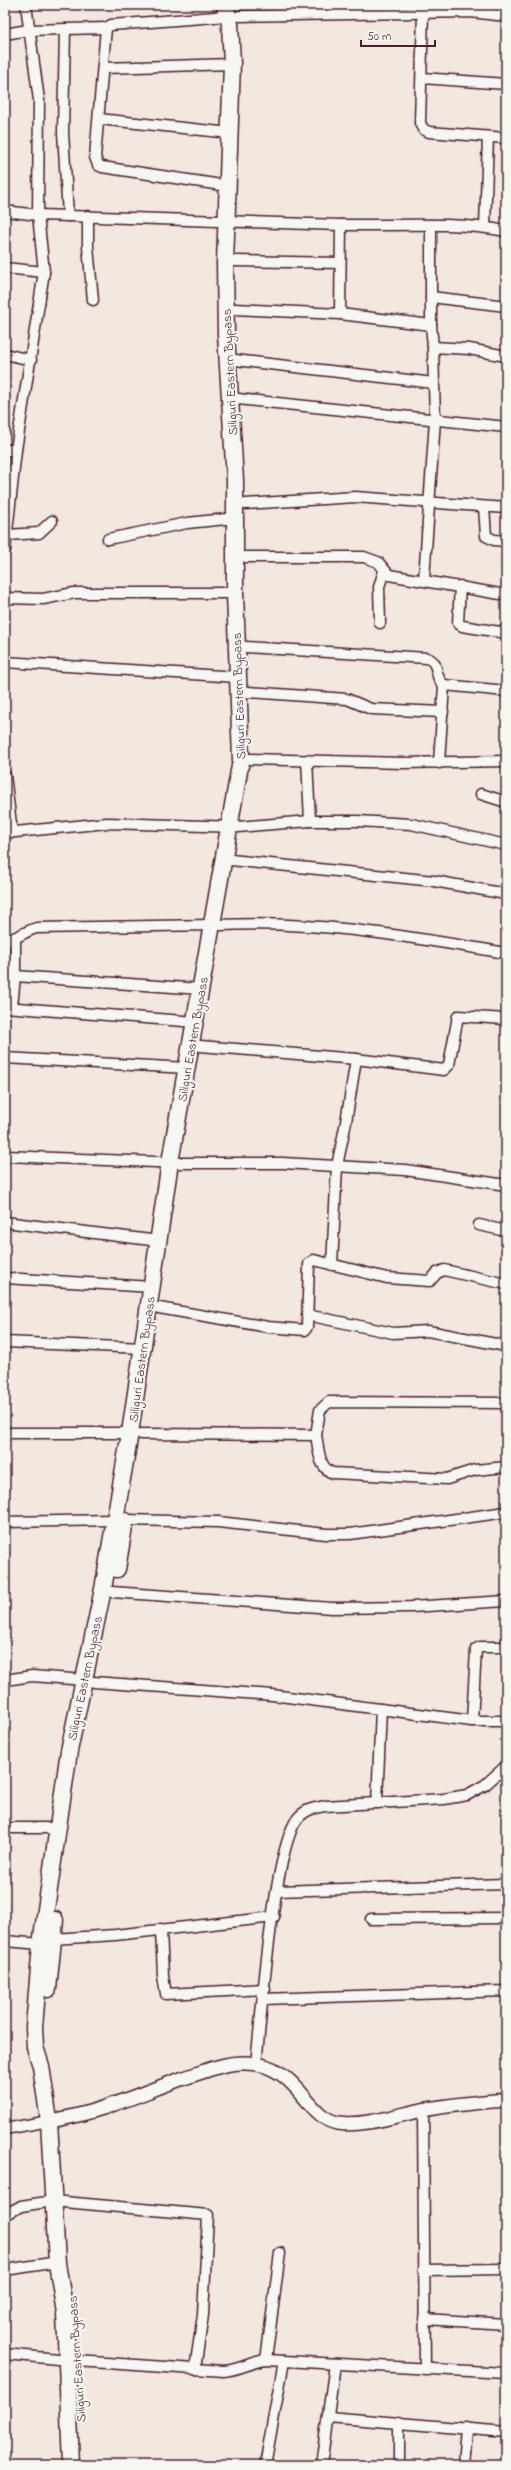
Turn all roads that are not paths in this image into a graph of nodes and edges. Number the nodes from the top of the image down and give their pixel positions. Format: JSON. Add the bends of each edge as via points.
{"nodes":[{"id":1,"x":26,"y":5,"type":"edge"},
{"id":2,"x":320,"y":5,"type":"edge"},
{"id":3,"x":381,"y":9,"type":"edge"},
{"id":4,"x":232,"y":10,"type":"edge"},
{"id":5,"x":423,"y":12,"type":"junction"},
{"id":6,"x":321,"y":16,"type":"junction"},
{"id":7,"x":506,"y":16,"type":"edge"},
{"id":8,"x":106,"y":28,"type":"junction"},
{"id":9,"x":66,"y":29,"type":"junction"},
{"id":10,"x":28,"y":30,"type":"junction"},
{"id":11,"x":5,"y":34,"type":"edge"},
{"id":12,"x":232,"y":64,"type":"junction"},
{"id":13,"x":104,"y":68,"type":"junction"},
{"id":14,"x":422,"y":78,"type":"junction"},
{"id":15,"x":506,"y":84,"type":"edge"},
{"id":16,"x":99,"y":119,"type":"junction"},
{"id":17,"x":230,"y":133,"type":"junction"},
{"id":18,"x":488,"y":136,"type":"junction"},
{"id":19,"x":506,"y":138,"type":"edge"},
{"id":20,"x":228,"y":186,"type":"junction"},
{"id":21,"x":5,"y":211,"type":"edge"},
{"id":22,"x":38,"y":215,"type":"junction"},
{"id":23,"x":68,"y":216,"type":"junction"},
{"id":24,"x":88,"y":216,"type":"junction"},
{"id":25,"x":232,"y":220,"type":"junction"},
{"id":26,"x":431,"y":224,"type":"junction"},
{"id":27,"x":341,"y":225,"type":"junction"},
{"id":28,"x":485,"y":227,"type":"junction"},
{"id":29,"x":506,"y":231,"type":"edge"},
{"id":30,"x":235,"y":261,"type":"junction"},
{"id":31,"x":340,"y":263,"type":"junction"},
{"id":32,"x":5,"y":268,"type":"edge"},
{"id":33,"x":44,"y":272,"type":"junction"},
{"id":34,"x":431,"y":297,"type":"junction"},
{"id":35,"x":93,"y":300,"type":"dead end"},
{"id":36,"x":506,"y":306,"type":"edge"},
{"id":37,"x":234,"y":309,"type":"junction"},
{"id":38,"x":340,"y":314,"type":"junction"},
{"id":39,"x":431,"y":325,"type":"junction"},
{"id":40,"x":433,"y":347,"type":"junction"},
{"id":41,"x":5,"y":354,"type":"edge"},
{"id":42,"x":506,"y":356,"type":"edge"},
{"id":43,"x":31,"y":360,"type":"junction"},
{"id":44,"x":235,"y":360,"type":"junction"},
{"id":45,"x":434,"y":383,"type":"junction"},
{"id":46,"x":238,"y":399,"type":"junction"},
{"id":47,"x":435,"y":420,"type":"junction"},
{"id":48,"x":506,"y":427,"type":"edge"},
{"id":49,"x":5,"y":450,"type":"edge"},
{"id":50,"x":16,"y":450,"type":"junction"},
{"id":51,"x":429,"y":503,"type":"junction"},
{"id":52,"x":245,"y":504,"type":"junction"},
{"id":53,"x":484,"y":507,"type":"junction"},
{"id":54,"x":506,"y":508,"type":"edge"},
{"id":55,"x":7,"y":511,"type":"edge"},
{"id":56,"x":236,"y":518,"type":"junction"},
{"id":57,"x":52,"y":521,"type":"dead end"},
{"id":58,"x":7,"y":535,"type":"junction"},
{"id":59,"x":108,"y":539,"type":"dead end"},
{"id":60,"x":506,"y":541,"type":"edge"},
{"id":61,"x":5,"y":550,"type":"edge"},
{"id":62,"x":245,"y":557,"type":"junction"},
{"id":63,"x":384,"y":571,"type":"junction"},
{"id":64,"x":424,"y":580,"type":"junction"},
{"id":65,"x":460,"y":586,"type":"junction"},
{"id":66,"x":235,"y":593,"type":"junction"},
{"id":67,"x":506,"y":595,"type":"edge"},
{"id":68,"x":5,"y":598,"type":"edge"},
{"id":69,"x":380,"y":623,"type":"dead end"},
{"id":70,"x":506,"y":633,"type":"edge"},
{"id":71,"x":246,"y":647,"type":"junction"},
{"id":72,"x":5,"y":662,"type":"edge"},
{"id":73,"x":237,"y":677,"type":"junction"},
{"id":74,"x":444,"y":685,"type":"junction"},
{"id":75,"x":506,"y":691,"type":"edge"},
{"id":76,"x":248,"y":692,"type":"junction"},
{"id":77,"x":442,"y":712,"type":"junction"},
{"id":78,"x":250,"y":759,"type":"junction"},
{"id":79,"x":307,"y":760,"type":"junction"},
{"id":80,"x":506,"y":761,"type":"edge"},
{"id":81,"x":439,"y":763,"type":"junction"},
{"id":82,"x":5,"y":775,"type":"edge"},
{"id":83,"x":481,"y":794,"type":"dead end"},
{"id":84,"x":506,"y":802,"type":"edge"},
{"id":85,"x":310,"y":820,"type":"junction"},
{"id":86,"x":234,"y":827,"type":"junction"},
{"id":87,"x":9,"y":833,"type":"edge"},
{"id":88,"x":506,"y":845,"type":"edge"},
{"id":89,"x":231,"y":860,"type":"junction"},
{"id":90,"x":506,"y":894,"type":"edge"},
{"id":91,"x":216,"y":925,"type":"junction"},
{"id":92,"x":10,"y":940,"type":"edge"},
{"id":93,"x":506,"y":953,"type":"edge"},
{"id":94,"x":15,"y":976,"type":"junction"},
{"id":95,"x":201,"y":989,"type":"junction"},
{"id":96,"x":8,"y":1007,"type":"edge"},
{"id":97,"x":506,"y":1019,"type":"edge"},
{"id":98,"x":196,"y":1022,"type":"junction"},
{"id":99,"x":200,"y":1046,"type":"junction"},
{"id":100,"x":5,"y":1058,"type":"edge"},
{"id":101,"x":356,"y":1059,"type":"junction"},
{"id":102,"x":187,"y":1068,"type":"junction"},
{"id":103,"x":5,"y":1156,"type":"edge"},
{"id":104,"x":176,"y":1162,"type":"junction"},
{"id":105,"x":337,"y":1166,"type":"junction"},
{"id":106,"x":506,"y":1185,"type":"edge"},
{"id":107,"x":5,"y":1222,"type":"edge"},
{"id":108,"x":479,"y":1225,"type":"dead end"},
{"id":109,"x":506,"y":1231,"type":"edge"},
{"id":110,"x":159,"y":1241,"type":"junction"},
{"id":111,"x":332,"y":1265,"type":"junction"},
{"id":112,"x":5,"y":1278,"type":"edge"},
{"id":113,"x":506,"y":1284,"type":"edge"},
{"id":114,"x":152,"y":1287,"type":"junction"},
{"id":115,"x":159,"y":1308,"type":"junction"},
{"id":116,"x":307,"y":1315,"type":"junction"},
{"id":117,"x":5,"y":1342,"type":"edge"},
{"id":118,"x":506,"y":1346,"type":"edge"},
{"id":119,"x":143,"y":1348,"type":"junction"},
{"id":120,"x":506,"y":1403,"type":"edge"},
{"id":121,"x":5,"y":1433,"type":"edge"},
{"id":122,"x":136,"y":1433,"type":"junction"},
{"id":123,"x":316,"y":1436,"type":"junction"},
{"id":124,"x":506,"y":1467,"type":"edge"},
{"id":125,"x":506,"y":1512,"type":"edge"},
{"id":126,"x":120,"y":1520,"type":"junction"},
{"id":127,"x":5,"y":1522,"type":"edge"},
{"id":128,"x":112,"y":1592,"type":"junction"},
{"id":129,"x":506,"y":1601,"type":"edge"},
{"id":130,"x":506,"y":1647,"type":"edge"},
{"id":131,"x":5,"y":1680,"type":"edge"},
{"id":132,"x":89,"y":1681,"type":"junction"},
{"id":133,"x":381,"y":1709,"type":"junction"},
{"id":134,"x":472,"y":1721,"type":"junction"},
{"id":135,"x":506,"y":1721,"type":"edge"},
{"id":136,"x":506,"y":1766,"type":"edge"},
{"id":137,"x":377,"y":1803,"type":"junction"},
{"id":138,"x":5,"y":1828,"type":"edge"},
{"id":139,"x":57,"y":1828,"type":"junction"},
{"id":140,"x":506,"y":1884,"type":"edge"},
{"id":141,"x":277,"y":1891,"type":"junction"},
{"id":142,"x":274,"y":1917,"type":"junction"},
{"id":143,"x":506,"y":1918,"type":"edge"},
{"id":144,"x":371,"y":1919,"type":"dead end"},
{"id":145,"x":161,"y":1929,"type":"junction"},
{"id":146,"x":5,"y":1941,"type":"edge"},
{"id":147,"x":47,"y":1941,"type":"junction"},
{"id":148,"x":506,"y":1991,"type":"edge"},
{"id":149,"x":264,"y":1994,"type":"junction"},
{"id":150,"x":256,"y":2064,"type":"junction"},
{"id":151,"x":506,"y":2100,"type":"edge"},
{"id":152,"x":423,"y":2110,"type":"junction"},
{"id":153,"x":49,"y":2121,"type":"junction"},
{"id":154,"x":5,"y":2129,"type":"edge"},
{"id":155,"x":53,"y":2201,"type":"junction"},
{"id":156,"x":5,"y":2216,"type":"edge"},
{"id":157,"x":56,"y":2232,"type":"junction"},
{"id":158,"x":280,"y":2253,"type":"dead end"},
{"id":159,"x":58,"y":2262,"type":"junction"},
{"id":160,"x":506,"y":2269,"type":"edge"},
{"id":161,"x":5,"y":2270,"type":"edge"},
{"id":162,"x":424,"y":2270,"type":"junction"},
{"id":163,"x":424,"y":2319,"type":"junction"},
{"id":164,"x":506,"y":2324,"type":"edge"},
{"id":165,"x":5,"y":2354,"type":"edge"},
{"id":166,"x":72,"y":2360,"type":"junction"},
{"id":167,"x":266,"y":2360,"type":"junction"},
{"id":168,"x":284,"y":2361,"type":"junction"},
{"id":169,"x":335,"y":2364,"type":"junction"},
{"id":170,"x":195,"y":2369,"type":"junction"},
{"id":171,"x":425,"y":2369,"type":"junction"},
{"id":172,"x":506,"y":2373,"type":"edge"},
{"id":173,"x":328,"y":2417,"type":"junction"},
{"id":174,"x":399,"y":2422,"type":"junction"},
{"id":175,"x":466,"y":2428,"type":"junction"},
{"id":176,"x":506,"y":2432,"type":"edge"},
{"id":177,"x":70,"y":2465,"type":"edge"},
{"id":178,"x":81,"y":2465,"type":"edge"},
{"id":179,"x":265,"y":2465,"type":"edge"},
{"id":180,"x":321,"y":2465,"type":"edge"},
{"id":181,"x":398,"y":2465,"type":"edge"},
{"id":182,"x":463,"y":2465,"type":"edge"}],
"edges":[{"from":1,"to":10,"type":"street"},
{"from":2,"to":6,"type":"street"},
{"from":3,"to":5,"type":"street"},
{"from":3,"to":6,"type":"street"},
{"from":4,"to":6,"type":"street"},
{"from":4,"to":8,"type":"street","via":[[111,24]]},
{"from":4,"to":12,"type":"main road","name":"Siliguri Eastern Bypass"},
{"from":4,"to":25,"type":"main road","name":"Siliguri Eastern Bypass","via":[[243,57]]},
{"from":5,"to":7,"type":"street","via":[[470,12]]},
{"from":5,"to":14,"type":"street"},
{"from":8,"to":9,"type":"street"},
{"from":8,"to":13,"type":"street"},
{"from":9,"to":10,"type":"street"},
{"from":9,"to":23,"type":"street","via":[[63,132]]},
{"from":10,"to":11,"type":"street"},
{"from":10,"to":22,"type":"street","via":[[39,100]]},
{"from":12,"to":13,"type":"street"},
{"from":12,"to":17,"type":"main road","name":"Siliguri Eastern Bypass"},
{"from":13,"to":16,"type":"street"},
{"from":14,"to":15,"type":"street"},
{"from":14,"to":18,"type":"street","via":[[420,124],[423,129]]},
{"from":16,"to":17,"type":"street"},
{"from":16,"to":20,"type":"street","via":[[95,157],[98,165]]},
{"from":17,"to":20,"type":"main road","name":"Siliguri Eastern Bypass"},
{"from":18,"to":19,"type":"street"},
{"from":18,"to":28,"type":"street"},
{"from":20,"to":25,"type":"main road","name":"Siliguri Eastern Bypass"},
{"from":21,"to":22,"type":"street"},
{"from":22,"to":23,"type":"street"},
{"from":22,"to":33,"type":"street"},
{"from":23,"to":24,"type":"street"},
{"from":24,"to":25,"type":"street"},
{"from":24,"to":35,"type":"street"},
{"from":25,"to":27,"type":"street"},
{"from":25,"to":30,"type":"main road","name":"Siliguri Eastern Bypass"},
{"from":25,"to":56,"type":"main road","name":"Siliguri Eastern Bypass","via":[[226,334]]},
{"from":26,"to":27,"type":"street"},
{"from":26,"to":28,"type":"street"},
{"from":26,"to":34,"type":"street"},
{"from":27,"to":31,"type":"street"},
{"from":28,"to":29,"type":"street"},
{"from":30,"to":31,"type":"street"},
{"from":30,"to":37,"type":"main road","name":"Siliguri Eastern Bypass"},
{"from":31,"to":38,"type":"street"},
{"from":32,"to":33,"type":"street"},
{"from":33,"to":43,"type":"street"},
{"from":34,"to":36,"type":"street"},
{"from":34,"to":39,"type":"street"},
{"from":37,"to":38,"type":"street"},
{"from":37,"to":44,"type":"main road","name":"Siliguri Eastern Bypass"},
{"from":38,"to":39,"type":"street"},
{"from":39,"to":40,"type":"street"},
{"from":40,"to":42,"type":"street","via":[[469,349]]},
{"from":40,"to":45,"type":"street"},
{"from":41,"to":43,"type":"street"},
{"from":43,"to":50,"type":"street"},
{"from":44,"to":45,"type":"street"},
{"from":44,"to":46,"type":"main road","name":"Siliguri Eastern Bypass"},
{"from":45,"to":47,"type":"street"},
{"from":46,"to":47,"type":"street"},
{"from":46,"to":52,"type":"main road","name":"Siliguri Eastern Bypass"},
{"from":47,"to":48,"type":"street"},
{"from":47,"to":51,"type":"street"},
{"from":49,"to":50,"type":"street"},
{"from":50,"to":55,"type":"street"},
{"from":51,"to":52,"type":"street","via":[[355,497]]},
{"from":51,"to":53,"type":"street"},
{"from":51,"to":64,"type":"street"},
{"from":52,"to":62,"type":"main road","name":"Siliguri Eastern Bypass"},
{"from":53,"to":54,"type":"street"},
{"from":53,"to":60,"type":"street","via":[[486,536]]},
{"from":55,"to":58,"type":"street"},
{"from":56,"to":59,"type":"street","via":[[187,523]]},
{"from":56,"to":66,"type":"main road","name":"Siliguri Eastern Bypass"},
{"from":57,"to":58,"type":"street","via":[[39,533]]},
{"from":58,"to":61,"type":"street"},
{"from":62,"to":63,"type":"street","via":[[364,557],[373,558]]},
{"from":62,"to":71,"type":"main road","name":"Siliguri Eastern Bypass"},
{"from":63,"to":64,"type":"street","via":[[396,577]]},
{"from":63,"to":69,"type":"street","via":[[380,588]]},
{"from":64,"to":65,"type":"street"},
{"from":65,"to":67,"type":"street"},
{"from":65,"to":70,"type":"street","via":[[456,617],[458,623],[462,626]]},
{"from":66,"to":68,"type":"street","via":[[74,593],[43,599]]},
{"from":66,"to":73,"type":"main road","name":"Siliguri Eastern Bypass"},
{"from":71,"to":74,"type":"street","via":[[427,658],[436,664],[438,678]]},
{"from":71,"to":76,"type":"main road","name":"Siliguri Eastern Bypass"},
{"from":72,"to":73,"type":"street"},
{"from":73,"to":86,"type":"main road","name":"Siliguri Eastern Bypass","via":[[241,760]]},
{"from":74,"to":75,"type":"street"},
{"from":74,"to":77,"type":"street"},
{"from":76,"to":77,"type":"street","via":[[347,699],[371,710]]},
{"from":76,"to":78,"type":"main road","name":"Siliguri Eastern Bypass"},
{"from":77,"to":81,"type":"street"},
{"from":78,"to":79,"type":"street"},
{"from":78,"to":86,"type":"main road","name":"Siliguri Eastern Bypass"},
{"from":79,"to":81,"type":"street"},
{"from":79,"to":85,"type":"street"},
{"from":80,"to":81,"type":"street"},
{"from":82,"to":87,"type":"street"},
{"from":83,"to":84,"type":"street"},
{"from":85,"to":86,"type":"street"},
{"from":85,"to":88,"type":"street","via":[[411,824]]},
{"from":86,"to":87,"type":"street","via":[[108,823]]},
{"from":86,"to":89,"type":"main road","name":"Siliguri Eastern Bypass"},
{"from":86,"to":91,"type":"main road","name":"Siliguri Eastern Bypass"},
{"from":89,"to":90,"type":"street","via":[[434,881]]},
{"from":89,"to":91,"type":"main road","name":"Siliguri Eastern Bypass"},
{"from":91,"to":92,"type":"street","via":[[37,928],[25,930]]},
{"from":91,"to":93,"type":"street","via":[[270,923],[345,929]]},
{"from":91,"to":95,"type":"main road","name":"Siliguri Eastern Bypass"},
{"from":91,"to":99,"type":"main road","name":"Siliguri Eastern Bypass"},
{"from":92,"to":94,"type":"street"},
{"from":94,"to":95,"type":"street"},
{"from":94,"to":96,"type":"street"},
{"from":95,"to":98,"type":"main road","name":"Siliguri Eastern Bypass"},
{"from":96,"to":98,"type":"street"},
{"from":97,"to":101,"type":"street","via":[[458,1016],[449,1065],[444,1070]]},
{"from":98,"to":102,"type":"main road","name":"Siliguri Eastern Bypass"},
{"from":99,"to":101,"type":"street"},
{"from":99,"to":104,"type":"main road","name":"Siliguri Eastern Bypass"},
{"from":100,"to":102,"type":"street"},
{"from":101,"to":105,"type":"street"},
{"from":102,"to":104,"type":"main road","name":"Siliguri Eastern Bypass"},
{"from":103,"to":104,"type":"street"},
{"from":104,"to":105,"type":"street"},
{"from":104,"to":110,"type":"main road","name":"Siliguri Eastern Bypass"},
{"from":104,"to":115,"type":"main road","name":"Siliguri Eastern Bypass"},
{"from":105,"to":106,"type":"street","via":[[405,1170]]},
{"from":105,"to":111,"type":"street"},
{"from":107,"to":110,"type":"street"},
{"from":108,"to":109,"type":"street"},
{"from":110,"to":114,"type":"main road","name":"Siliguri Eastern Bypass"},
{"from":111,"to":113,"type":"street","via":[[387,1278],[426,1282],[440,1271],[450,1270]]},
{"from":111,"to":116,"type":"street","via":[[310,1261]]},
{"from":112,"to":114,"type":"street"},
{"from":114,"to":119,"type":"main road","name":"Siliguri Eastern Bypass"},
{"from":115,"to":116,"type":"street","via":[[300,1330],[307,1326]]},
{"from":115,"to":122,"type":"main road","name":"Siliguri Eastern Bypass"},
{"from":116,"to":118,"type":"street","via":[[393,1333],[428,1331]]},
{"from":117,"to":119,"type":"street"},
{"from":119,"to":122,"type":"main road","name":"Siliguri Eastern Bypass"},
{"from":120,"to":123,"type":"street","via":[[328,1402],[320,1410]]},
{"from":121,"to":122,"type":"street"},
{"from":122,"to":123,"type":"street"},
{"from":122,"to":126,"type":"main road","name":"Siliguri Eastern Bypass"},
{"from":123,"to":124,"type":"street","via":[[324,1468],[333,1473],[447,1479],[475,1470]]},
{"from":125,"to":126,"type":"street","via":[[350,1534],[218,1522]]},
{"from":126,"to":127,"type":"street"},
{"from":126,"to":128,"type":"main road","name":"Siliguri Eastern Bypass"},
{"from":126,"to":132,"type":"main road","name":"Siliguri Eastern Bypass"},
{"from":128,"to":129,"type":"street","via":[[332,1608],[411,1607]]},
{"from":128,"to":132,"type":"main road","name":"Siliguri Eastern Bypass"},
{"from":130,"to":134,"type":"street","via":[[476,1649]]},
{"from":131,"to":132,"type":"street","via":[[32,1676]]},
{"from":132,"to":133,"type":"street","via":[[272,1694]]},
{"from":132,"to":139,"type":"main road","name":"Siliguri Eastern Bypass","via":[[69,1751]]},
{"from":132,"to":147,"type":"main road","name":"Siliguri Eastern Bypass"},
{"from":133,"to":134,"type":"street"},
{"from":133,"to":137,"type":"street"},
{"from":134,"to":135,"type":"street"},
{"from":136,"to":137,"type":"street","via":[[485,1785],[468,1795]]},
{"from":137,"to":141,"type":"street","via":[[308,1809],[297,1818],[282,1860]]},
{"from":138,"to":139,"type":"street"},
{"from":139,"to":147,"type":"main road","name":"Siliguri Eastern Bypass"},
{"from":140,"to":141,"type":"street"},
{"from":141,"to":142,"type":"street"},
{"from":142,"to":145,"type":"street"},
{"from":142,"to":149,"type":"street"},
{"from":143,"to":144,"type":"street"},
{"from":145,"to":147,"type":"street"},
{"from":145,"to":149,"type":"street","via":[[166,1994]]},
{"from":146,"to":147,"type":"street"},
{"from":147,"to":153,"type":"main road","name":"Siliguri Eastern Bypass","via":[[41,2066]]},
{"from":148,"to":149,"type":"street"},
{"from":149,"to":150,"type":"street"},
{"from":150,"to":152,"type":"street","via":[[266,2066],[286,2077],[322,2115],[338,2123],[365,2122]]},
{"from":150,"to":153,"type":"street","via":[[232,2063],[85,2115]]},
{"from":151,"to":152,"type":"street"},
{"from":152,"to":162,"type":"street"},
{"from":153,"to":154,"type":"street"},
{"from":153,"to":155,"type":"main road","name":"Siliguri Eastern Bypass"},
{"from":155,"to":156,"type":"street","via":[[21,2206]]},
{"from":155,"to":157,"type":"main road","name":"Siliguri Eastern Bypass"},
{"from":155,"to":170,"type":"street","via":[[208,2215],[203,2315]]},
{"from":157,"to":159,"type":"main road","name":"Siliguri Eastern Bypass"},
{"from":157,"to":166,"type":"main road","name":"Siliguri Eastern Bypass","via":[[66,2261],[74,2310]]},
{"from":158,"to":167,"type":"street"},
{"from":159,"to":161,"type":"street"},
{"from":159,"to":166,"type":"main road","name":"Siliguri Eastern Bypass"},
{"from":160,"to":162,"type":"street"},
{"from":162,"to":163,"type":"street"},
{"from":163,"to":164,"type":"street"},
{"from":163,"to":171,"type":"street"},
{"from":165,"to":166,"type":"street"},
{"from":166,"to":170,"type":"street"},
{"from":166,"to":177,"type":"main road","name":"Siliguri Eastern Bypass"},
{"from":166,"to":178,"type":"main road","name":"Siliguri Eastern Bypass"},
{"from":167,"to":168,"type":"street"},
{"from":167,"to":170,"type":"street","via":[[232,2370]]},
{"from":168,"to":169,"type":"street"},
{"from":168,"to":179,"type":"street"},
{"from":169,"to":171,"type":"street"},
{"from":169,"to":173,"type":"street"},
{"from":171,"to":172,"type":"street"},
{"from":173,"to":174,"type":"street"},
{"from":173,"to":180,"type":"street"},
{"from":174,"to":175,"type":"street"},
{"from":174,"to":181,"type":"street"},
{"from":175,"to":176,"type":"street"},
{"from":175,"to":182,"type":"street"}]}
